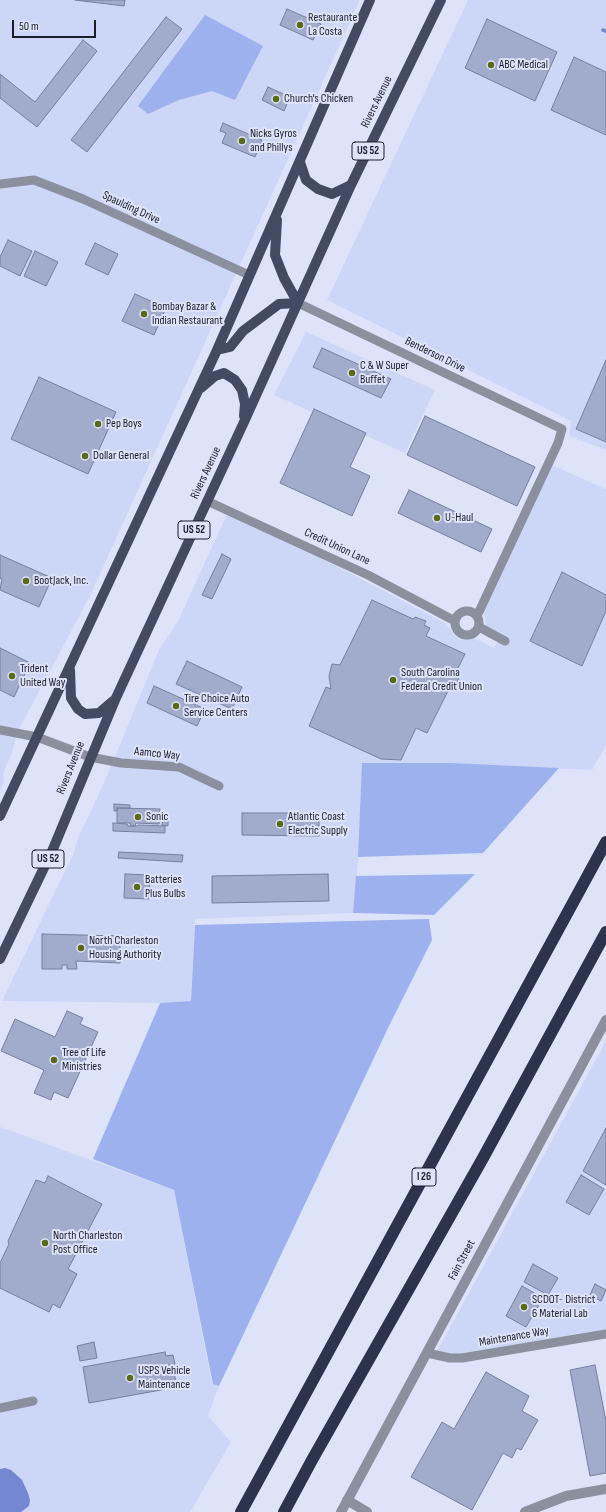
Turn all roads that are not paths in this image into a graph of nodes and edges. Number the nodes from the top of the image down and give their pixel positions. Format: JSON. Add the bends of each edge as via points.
{"nodes":[{"id":1,"x":370,"y":0,"type":"edge"},
{"id":2,"x":441,"y":0,"type":"edge"},
{"id":3,"x":300,"y":162,"type":"junction"},
{"id":4,"x":0,"y":184,"type":"edge"},
{"id":5,"x":351,"y":185,"type":"junction"},
{"id":6,"x":277,"y":214,"type":"junction"},
{"id":7,"x":249,"y":275,"type":"junction"},
{"id":8,"x":298,"y":302,"type":"junction"},
{"id":9,"x":218,"y":350,"type":"junction"},
{"id":10,"x":199,"y":390,"type":"junction"},
{"id":11,"x":244,"y":422,"type":"junction"},
{"id":12,"x":207,"y":500,"type":"junction"},
{"id":13,"x":477,"y":616,"type":"junction"},
{"id":14,"x":455,"y":621,"type":"junction"},
{"id":15,"x":479,"y":627,"type":"junction"},
{"id":16,"x":505,"y":641,"type":"dead end"},
{"id":17,"x":70,"y":668,"type":"junction"},
{"id":18,"x":115,"y":700,"type":"junction"},
{"id":19,"x":0,"y":730,"type":"edge"},
{"id":20,"x":37,"y":737,"type":"junction"},
{"id":21,"x":90,"y":757,"type":"junction"},
{"id":22,"x":219,"y":786,"type":"dead end"},
{"id":23,"x":0,"y":816,"type":"edge"},
{"id":24,"x":606,"y":835,"type":"edge"},
{"id":25,"x":606,"y":842,"type":"edge"},
{"id":26,"x":597,"y":859,"type":"junction"},
{"id":27,"x":606,"y":932,"type":"edge"},
{"id":28,"x":0,"y":959,"type":"edge"},
{"id":29,"x":606,"y":1020,"type":"edge"},
{"id":30,"x":606,"y":1334,"type":"edge"},
{"id":31,"x":427,"y":1353,"type":"junction"},
{"id":32,"x":33,"y":1401,"type":"dead end"},
{"id":33,"x":0,"y":1408,"type":"edge"},
{"id":34,"x":606,"y":1489,"type":"edge"},
{"id":35,"x":347,"y":1500,"type":"junction"},
{"id":36,"x":241,"y":1512,"type":"edge"},
{"id":37,"x":284,"y":1512,"type":"edge"},
{"id":38,"x":341,"y":1512,"type":"edge"},
{"id":39,"x":367,"y":1512,"type":"edge"},
{"id":40,"x":525,"y":1512,"type":"edge"}],
"edges":[{"from":1,"to":3,"type":"main road"},
{"from":2,"to":5,"type":"main road","name":"Rivers Avenue","number":"US 52"},
{"from":3,"to":5,"type":"main road","via":[[306,180],[318,189],[332,194]]},
{"from":3,"to":6,"type":"main road"},
{"from":4,"to":7,"type":"street","name":"Spaulding Drive","via":[[34,180],[83,199]]},
{"from":5,"to":8,"type":"main road","name":"Rivers Avenue","number":"US 52"},
{"from":6,"to":7,"type":"main road"},
{"from":6,"to":8,"type":"main road","via":[[276,255],[284,278]]},
{"from":7,"to":9,"type":"main road"},
{"from":8,"to":9,"type":"main road","via":[[279,304],[243,331],[230,347]]},
{"from":8,"to":11,"type":"main road","name":"Rivers Avenue","number":"US 52"},
{"from":8,"to":13,"type":"street","name":"Benderson Drive","via":[[562,428],[558,443]]},
{"from":9,"to":10,"type":"main road"},
{"from":10,"to":11,"type":"main road","via":[[215,376],[224,373],[235,380],[242,390],[245,404]]},
{"from":10,"to":17,"type":"main road"},
{"from":11,"to":12,"type":"main road","name":"Rivers Avenue","number":"US 52"},
{"from":12,"to":14,"type":"street","name":"Credit Union Lane","via":[[368,575]]},
{"from":12,"to":18,"type":"main road","name":"Rivers Avenue","number":"US 52"},
{"from":13,"to":14,"type":"street","via":[[471,611],[462,611]]},
{"from":13,"to":15,"type":"street"},
{"from":14,"to":15,"type":"street","via":[[456,629],[466,635],[474,634]]},
{"from":15,"to":16,"type":"street"},
{"from":17,"to":18,"type":"main road","via":[[71,698],[85,714],[98,713]]},
{"from":17,"to":20,"type":"main road"},
{"from":18,"to":21,"type":"main road","name":"Rivers Avenue","number":"US 52"},
{"from":19,"to":20,"type":"street","name":"Aamco Way"},
{"from":20,"to":21,"type":"street","name":"Aamco Way"},
{"from":20,"to":23,"type":"main road"},
{"from":21,"to":22,"type":"street","name":"Aamco Way","via":[[121,763],[179,767]]},
{"from":21,"to":28,"type":"main road","name":"Rivers Avenue","number":"US 52","via":[[53,849]]},
{"from":24,"to":26,"type":"highway"},
{"from":25,"to":26,"type":"highway","number":"I 26"},
{"from":26,"to":36,"type":"highway","number":"I 26"},
{"from":27,"to":37,"type":"highway","via":[[483,1158]]},
{"from":29,"to":31,"type":"street","name":"Fain Street"},
{"from":30,"to":31,"type":"street","name":"Maintenance Way","via":[[462,1358]]},
{"from":31,"to":35,"type":"street","name":"Fain Street"},
{"from":32,"to":33,"type":"street"},
{"from":34,"to":40,"type":"street","via":[[566,1496]]},
{"from":35,"to":38,"type":"street","name":"Fain Street"},
{"from":35,"to":39,"type":"street"}]}
